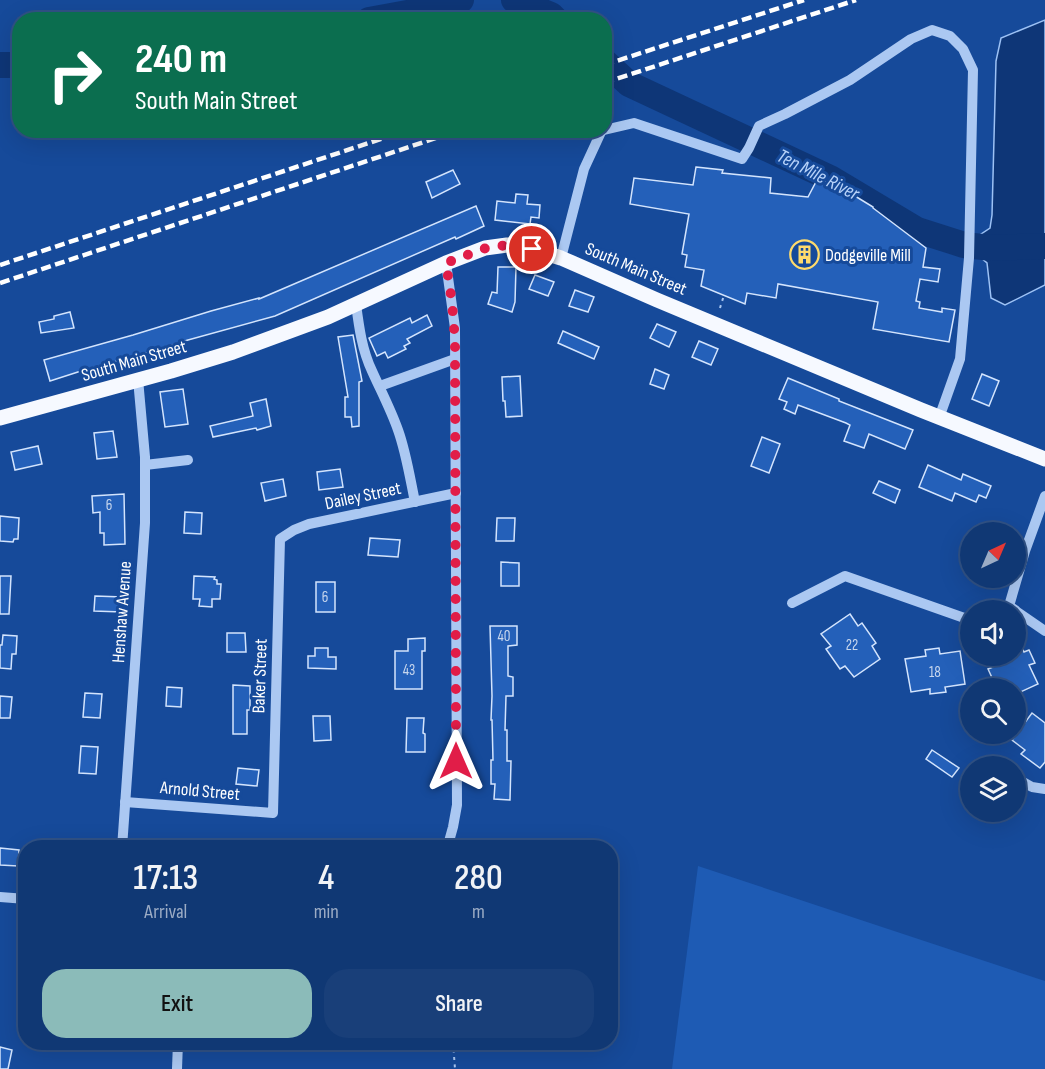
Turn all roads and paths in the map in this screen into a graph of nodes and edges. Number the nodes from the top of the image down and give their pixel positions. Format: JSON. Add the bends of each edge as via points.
{"nodes":[{"id":1,"x":612,"y":128,"type":"edge"},
{"id":2,"x":599,"y":138,"type":"edge"},
{"id":3,"x":561,"y":258,"type":"junction"},
{"id":4,"x":446,"y":263,"type":"junction"},
{"id":5,"x":724,"y":295,"type":"dead end"},
{"id":6,"x":356,"y":304,"type":"junction"},
{"id":7,"x":720,"y":308,"type":"dead end"},
{"id":8,"x":455,"y":359,"type":"junction"},
{"id":9,"x":138,"y":379,"type":"junction"},
{"id":10,"x":380,"y":386,"type":"junction"},
{"id":11,"x":0,"y":418,"type":"edge"},
{"id":12,"x":939,"y":418,"type":"junction"},
{"id":13,"x":1045,"y":459,"type":"edge"},
{"id":14,"x":188,"y":460,"type":"dead end"},
{"id":15,"x":145,"y":465,"type":"junction"},
{"id":16,"x":456,"y":493,"type":"junction"},
{"id":17,"x":1045,"y":496,"type":"edge"},
{"id":18,"x":415,"y":502,"type":"junction"},
{"id":19,"x":280,"y":539,"type":"joint"},
{"id":20,"x":1015,"y":600,"type":"edge"},
{"id":21,"x":792,"y":603,"type":"dead end"},
{"id":22,"x":960,"y":616,"type":"edge"},
{"id":23,"x":1026,"y":618,"type":"edge"},
{"id":24,"x":1045,"y":631,"type":"edge"},
{"id":25,"x":1026,"y":784,"type":"edge"},
{"id":26,"x":1045,"y":789,"type":"edge"},
{"id":27,"x":125,"y":802,"type":"junction"},
{"id":28,"x":273,"y":813,"type":"joint"},
{"id":29,"x":123,"y":840,"type":"edge"},
{"id":30,"x":449,"y":840,"type":"edge"},
{"id":31,"x":0,"y":897,"type":"edge"},
{"id":32,"x":18,"y":898,"type":"edge"},
{"id":33,"x":178,"y":1050,"type":"edge"},
{"id":34,"x":454,"y":1050,"type":"edge"},
{"id":35,"x":177,"y":1069,"type":"edge"},
{"id":36,"x":455,"y":1069,"type":"edge"}],
"edges":[{"from":1,"to":12,"type":"street","via":[[634,123],[742,159],[759,126],[850,80],[911,39],[932,30],[950,36],[963,49],[973,70],[969,258],[960,359]]},
{"from":2,"to":3,"type":"street","via":[[584,169]]},
{"from":3,"to":4,"type":"main road","name":"South Main Street","via":[[507,245],[486,248]]},
{"from":3,"to":12,"type":"main road","name":"South Main Street"},
{"from":4,"to":6,"type":"main road","name":"South Main Street"},
{"from":4,"to":8,"type":"street"},
{"from":5,"to":7,"type":"path"},
{"from":6,"to":9,"type":"main road","name":"South Main Street","via":[[233,352]]},
{"from":6,"to":10,"type":"street","via":[[359,329]]},
{"from":8,"to":10,"type":"street"},
{"from":8,"to":16,"type":"street"},
{"from":9,"to":11,"type":"main road","name":"South Main Street"},
{"from":9,"to":15,"type":"street","name":"Henshaw Avenue"},
{"from":10,"to":18,"type":"street","via":[[399,432]]},
{"from":12,"to":13,"type":"main road","name":"South Main Street"},
{"from":14,"to":15,"type":"street"},
{"from":15,"to":27,"type":"street","name":"Henshaw Avenue","via":[[145,523]]},
{"from":16,"to":18,"type":"street","name":"Dailey Street"},
{"from":16,"to":30,"type":"street","via":[[457,805]]},
{"from":17,"to":20,"type":"street","via":[[1025,551]]},
{"from":18,"to":19,"type":"street","name":"Dailey Street","via":[[309,525]]},
{"from":19,"to":28,"type":"street","name":"Baker Street"},
{"from":21,"to":22,"type":"street","via":[[845,576]]},
{"from":23,"to":24,"type":"street"},
{"from":25,"to":26,"type":"street"},
{"from":27,"to":28,"type":"street","name":"Arnold Street"},
{"from":27,"to":29,"type":"street","name":"Henshaw Avenue"},
{"from":31,"to":32,"type":"street"},
{"from":33,"to":35,"type":"street"},
{"from":34,"to":36,"type":"path"}]}
